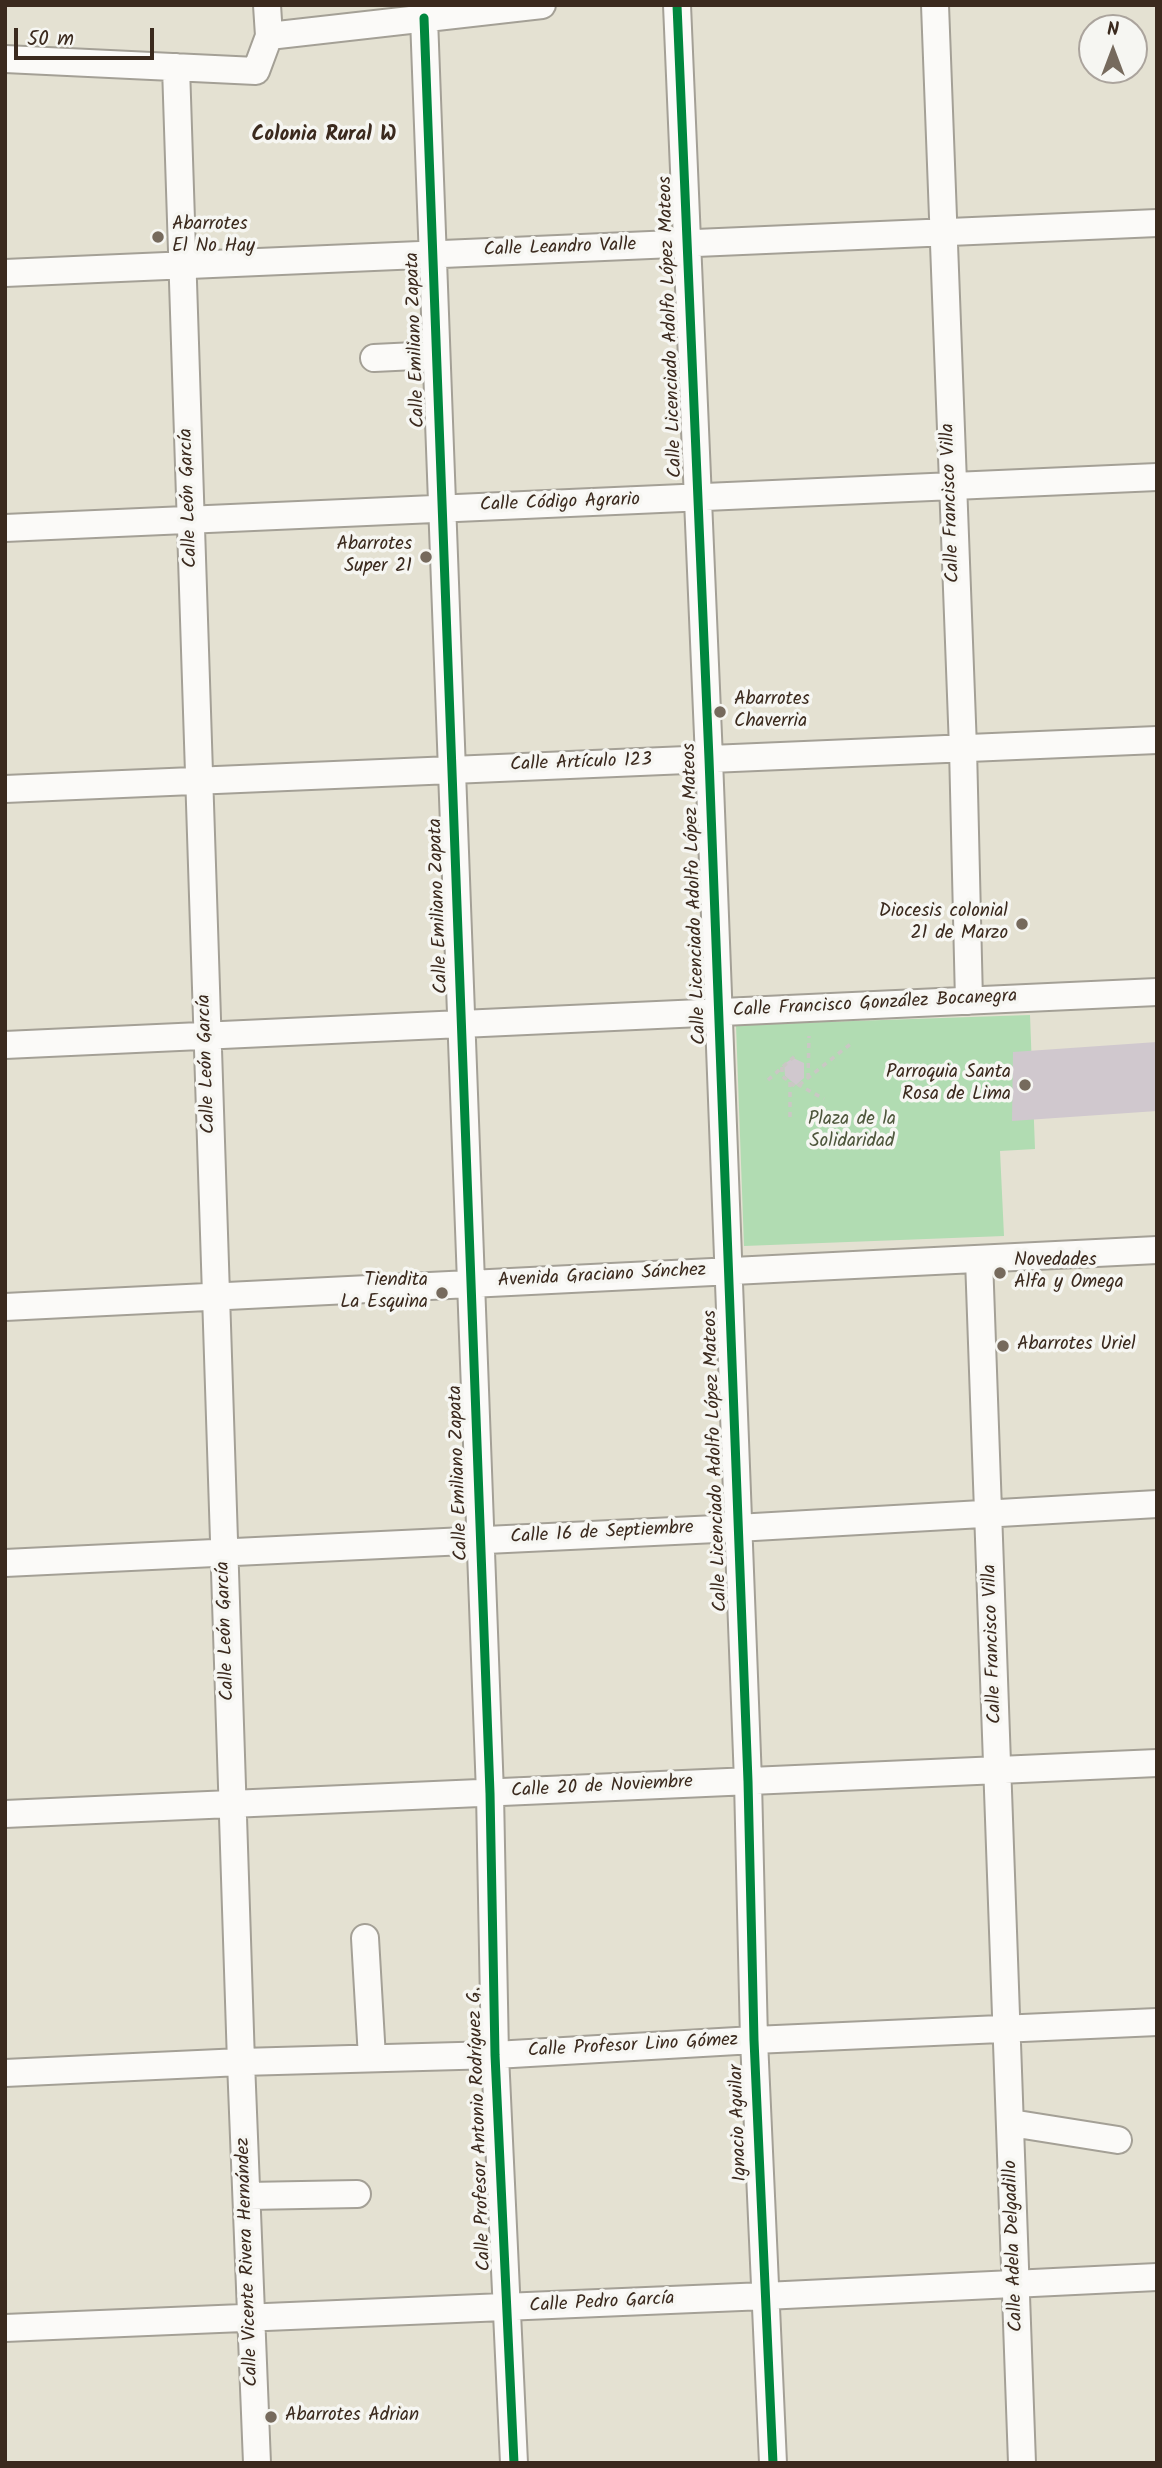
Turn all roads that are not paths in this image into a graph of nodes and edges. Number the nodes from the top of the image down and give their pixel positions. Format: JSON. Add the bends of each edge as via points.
{"nodes":[{"id":1,"x":267,"y":5,"type":"edge"},
{"id":2,"x":542,"y":5,"type":"edge"},
{"id":3,"x":677,"y":5,"type":"edge"},
{"id":4,"x":935,"y":5,"type":"edge"},
{"id":5,"x":424,"y":18,"type":"junction"},
{"id":6,"x":269,"y":36,"type":"junction"},
{"id":7,"x":5,"y":59,"type":"edge"},
{"id":8,"x":176,"y":67,"type":"junction"},
{"id":9,"x":1157,"y":223,"type":"edge"},
{"id":10,"x":943,"y":232,"type":"junction"},
{"id":11,"x":687,"y":244,"type":"junction"},
{"id":12,"x":432,"y":254,"type":"junction"},
{"id":13,"x":182,"y":265,"type":"junction"},
{"id":14,"x":5,"y":273,"type":"edge"},
{"id":15,"x":436,"y":355,"type":"junction"},
{"id":16,"x":373,"y":358,"type":"dead end"},
{"id":17,"x":1157,"y":477,"type":"edge"},
{"id":18,"x":951,"y":486,"type":"junction"},
{"id":19,"x":696,"y":498,"type":"junction"},
{"id":20,"x":441,"y":509,"type":"junction"},
{"id":21,"x":190,"y":520,"type":"junction"},
{"id":22,"x":5,"y":528,"type":"edge"},
{"id":23,"x":1157,"y":740,"type":"edge"},
{"id":24,"x":963,"y":748,"type":"junction"},
{"id":25,"x":709,"y":759,"type":"junction"},
{"id":26,"x":453,"y":770,"type":"junction"},
{"id":27,"x":199,"y":781,"type":"junction"},
{"id":28,"x":5,"y":789,"type":"edge"},
{"id":29,"x":1157,"y":992,"type":"edge"},
{"id":30,"x":969,"y":1001,"type":"junction"},
{"id":31,"x":717,"y":1012,"type":"junction"},
{"id":32,"x":460,"y":1024,"type":"junction"},
{"id":33,"x":207,"y":1035,"type":"junction"},
{"id":34,"x":5,"y":1045,"type":"edge"},
{"id":35,"x":1157,"y":1250,"type":"edge"},
{"id":36,"x":979,"y":1259,"type":"junction"},
{"id":37,"x":727,"y":1271,"type":"junction"},
{"id":38,"x":470,"y":1284,"type":"junction"},
{"id":39,"x":216,"y":1297,"type":"junction"},
{"id":40,"x":5,"y":1307,"type":"edge"},
{"id":41,"x":1157,"y":1504,"type":"edge"},
{"id":42,"x":989,"y":1513,"type":"junction"},
{"id":43,"x":737,"y":1528,"type":"junction"},
{"id":44,"x":480,"y":1540,"type":"junction"},
{"id":45,"x":224,"y":1552,"type":"junction"},
{"id":46,"x":5,"y":1563,"type":"edge"},
{"id":47,"x":1157,"y":1763,"type":"edge"},
{"id":48,"x":999,"y":1771,"type":"junction"},
{"id":49,"x":748,"y":1782,"type":"junction"},
{"id":50,"x":489,"y":1793,"type":"junction"},
{"id":51,"x":232,"y":1804,"type":"junction"},
{"id":52,"x":5,"y":1814,"type":"edge"},
{"id":53,"x":365,"y":1938,"type":"dead end"},
{"id":54,"x":1157,"y":2022,"type":"edge"},
{"id":55,"x":1008,"y":2029,"type":"junction"},
{"id":56,"x":754,"y":2040,"type":"junction"},
{"id":57,"x":495,"y":2054,"type":"junction"},
{"id":58,"x":372,"y":2058,"type":"junction"},
{"id":59,"x":241,"y":2062,"type":"junction"},
{"id":60,"x":5,"y":2073,"type":"edge"},
{"id":61,"x":1011,"y":2123,"type":"junction"},
{"id":62,"x":1118,"y":2140,"type":"dead end"},
{"id":63,"x":356,"y":2194,"type":"dead end"},
{"id":64,"x":247,"y":2196,"type":"junction"},
{"id":65,"x":1157,"y":2277,"type":"edge"},
{"id":66,"x":1016,"y":2285,"type":"junction"},
{"id":67,"x":765,"y":2297,"type":"junction"},
{"id":68,"x":505,"y":2308,"type":"junction"},
{"id":69,"x":252,"y":2316,"type":"junction"},
{"id":70,"x":5,"y":2328,"type":"edge"},
{"id":71,"x":257,"y":2463,"type":"edge"},
{"id":72,"x":514,"y":2463,"type":"edge"},
{"id":73,"x":773,"y":2463,"type":"edge"},
{"id":74,"x":1022,"y":2463,"type":"edge"}],
"edges":[{"from":1,"to":6,"type":"street"},
{"from":2,"to":5,"type":"street"},
{"from":3,"to":11,"type":"street","name":"Calle Licenciado Adolfo López Mateos"},
{"from":4,"to":10,"type":"street","name":"Calle Francisco Villa"},
{"from":5,"to":6,"type":"street"},
{"from":5,"to":12,"type":"street","name":"Calle Emiliano Zapata"},
{"from":6,"to":8,"type":"street","via":[[256,71]]},
{"from":7,"to":8,"type":"street"},
{"from":8,"to":13,"type":"street","name":"Calle León García"},
{"from":9,"to":10,"type":"street","name":"Calle Leandro Valle"},
{"from":10,"to":11,"type":"street","name":"Calle Leandro Valle"},
{"from":10,"to":18,"type":"street","name":"Calle Francisco Villa"},
{"from":11,"to":12,"type":"street","name":"Calle Leandro Valle"},
{"from":11,"to":19,"type":"street","name":"Calle Licenciado Adolfo López Mateos"},
{"from":12,"to":13,"type":"street","name":"Calle Leandro Valle"},
{"from":12,"to":15,"type":"street","name":"Calle Emiliano Zapata"},
{"from":13,"to":14,"type":"street","name":"Calle Leandro Valle"},
{"from":13,"to":21,"type":"street","name":"Calle León García"},
{"from":15,"to":16,"type":"street"},
{"from":15,"to":20,"type":"street","name":"Calle Emiliano Zapata"},
{"from":17,"to":18,"type":"street","name":"Calle Código Agrario"},
{"from":18,"to":19,"type":"street","name":"Calle Código Agrario"},
{"from":18,"to":24,"type":"street","name":"Calle Francisco Villa"},
{"from":19,"to":20,"type":"street","name":"Calle Código Agrario"},
{"from":19,"to":25,"type":"street","name":"Calle Licenciado Adolfo López Mateos"},
{"from":20,"to":21,"type":"street","name":"Calle Código Agrario"},
{"from":20,"to":26,"type":"street","name":"Calle Emiliano Zapata"},
{"from":21,"to":22,"type":"street","name":"Calle Código Agrario"},
{"from":21,"to":27,"type":"street","name":"Calle León García"},
{"from":23,"to":24,"type":"street","name":"Calle Artículo 123"},
{"from":24,"to":25,"type":"street","name":"Calle Artículo 123"},
{"from":24,"to":30,"type":"street","name":"Calle Francisco Villa"},
{"from":25,"to":26,"type":"street","name":"Calle Artículo 123"},
{"from":25,"to":31,"type":"street","name":"Calle Licenciado Adolfo López Mateos"},
{"from":26,"to":27,"type":"street","name":"Calle Artículo 123"},
{"from":26,"to":32,"type":"street","name":"Calle Emiliano Zapata"},
{"from":27,"to":28,"type":"street","name":"Calle Artículo 123"},
{"from":27,"to":33,"type":"street","name":"Calle León García"},
{"from":29,"to":30,"type":"street","name":"Calle Francisco González Bocanegra"},
{"from":30,"to":31,"type":"street","name":"Calle Francisco González Bocanegra"},
{"from":31,"to":32,"type":"street","name":"Calle Francisco González Bocanegra"},
{"from":31,"to":37,"type":"street","name":"Calle Licenciado Adolfo López Mateos"},
{"from":32,"to":33,"type":"street","name":"Calle Francisco González Bocanegra"},
{"from":32,"to":38,"type":"street","name":"Calle Emiliano Zapata"},
{"from":33,"to":34,"type":"street","name":"Calle Francisco González Bocanegra"},
{"from":33,"to":39,"type":"street","name":"Calle León García"},
{"from":35,"to":36,"type":"street","name":"Avenida Graciano Sánchez"},
{"from":36,"to":37,"type":"street","name":"Avenida Graciano Sánchez"},
{"from":36,"to":42,"type":"street","name":"Calle Francisco Villa"},
{"from":37,"to":38,"type":"street","name":"Avenida Graciano Sánchez"},
{"from":37,"to":43,"type":"street","name":"Calle Licenciado Adolfo López Mateos"},
{"from":38,"to":39,"type":"street","name":"Avenida Graciano Sánchez"},
{"from":38,"to":44,"type":"street","name":"Calle Emiliano Zapata"},
{"from":39,"to":40,"type":"street","name":"Avenida Graciano Sánchez"},
{"from":39,"to":45,"type":"street","name":"Calle León García"},
{"from":41,"to":42,"type":"street","name":"Calle 16 de Septiembre"},
{"from":42,"to":43,"type":"street","name":"Calle 16 de Septiembre"},
{"from":42,"to":48,"type":"street","name":"Calle Francisco Villa"},
{"from":43,"to":44,"type":"street","name":"Calle 16 de Septiembre"},
{"from":43,"to":49,"type":"street","name":"Calle Licenciado Adolfo López Mateos"},
{"from":44,"to":45,"type":"street","name":"Calle 16 de Septiembre"},
{"from":44,"to":50,"type":"street","name":"Calle Emiliano Zapata"},
{"from":45,"to":46,"type":"street","name":"Calle 16 de Septiembre"},
{"from":45,"to":51,"type":"street","name":"Calle León García"},
{"from":47,"to":48,"type":"street","name":"Calle 20 de Noviembre"},
{"from":48,"to":49,"type":"street","name":"Calle 20 de Noviembre"},
{"from":48,"to":55,"type":"street","name":"Calle Francisco Villa"},
{"from":49,"to":50,"type":"street","name":"Calle 20 de Noviembre"},
{"from":49,"to":56,"type":"street","name":"Ignacio Aguilar"},
{"from":50,"to":51,"type":"street","name":"Calle 20 de Noviembre"},
{"from":50,"to":57,"type":"street","name":"Calle Profesor Antonio Rodríguez G."},
{"from":51,"to":52,"type":"street","name":"Calle 20 de Noviembre"},
{"from":51,"to":59,"type":"street","name":"Calle León García"},
{"from":53,"to":58,"type":"street"},
{"from":54,"to":55,"type":"street","name":"Calle Profesor Lino Gómez"},
{"from":55,"to":56,"type":"street","name":"Calle Profesor Lino Gómez"},
{"from":55,"to":61,"type":"street","name":"Calle Adela Delgadillo"},
{"from":56,"to":57,"type":"street","name":"Calle Profesor Lino Gómez"},
{"from":56,"to":67,"type":"street","name":"Ignacio Aguilar"},
{"from":57,"to":58,"type":"street","name":"Calle Profesor Lino Gómez"},
{"from":57,"to":68,"type":"street","name":"Calle Profesor Antonio Rodríguez G."},
{"from":58,"to":59,"type":"street","name":"Calle Profesor Lino Gómez"},
{"from":59,"to":60,"type":"street","name":"Calle Profesor Lino Gómez"},
{"from":59,"to":64,"type":"street","name":"Calle Vicente Rivera Hernández"},
{"from":61,"to":62,"type":"street"},
{"from":61,"to":66,"type":"street","name":"Calle Adela Delgadillo"},
{"from":63,"to":64,"type":"street"},
{"from":64,"to":69,"type":"street","name":"Calle Vicente Rivera Hernández"},
{"from":65,"to":66,"type":"street","name":"Calle Pedro García"},
{"from":66,"to":67,"type":"street","name":"Calle Pedro García"},
{"from":66,"to":74,"type":"street","name":"Calle Adela Delgadillo"},
{"from":67,"to":68,"type":"street","name":"Calle Pedro García"},
{"from":67,"to":73,"type":"street","name":"Ignacio Aguilar"},
{"from":68,"to":69,"type":"street","name":"Calle Pedro García"},
{"from":68,"to":72,"type":"street","name":"Calle Profesor Antonio Rodríguez G."},
{"from":69,"to":70,"type":"street","name":"Calle Pedro García"},
{"from":69,"to":71,"type":"street","name":"Calle Vicente Rivera Hernández"}]}
